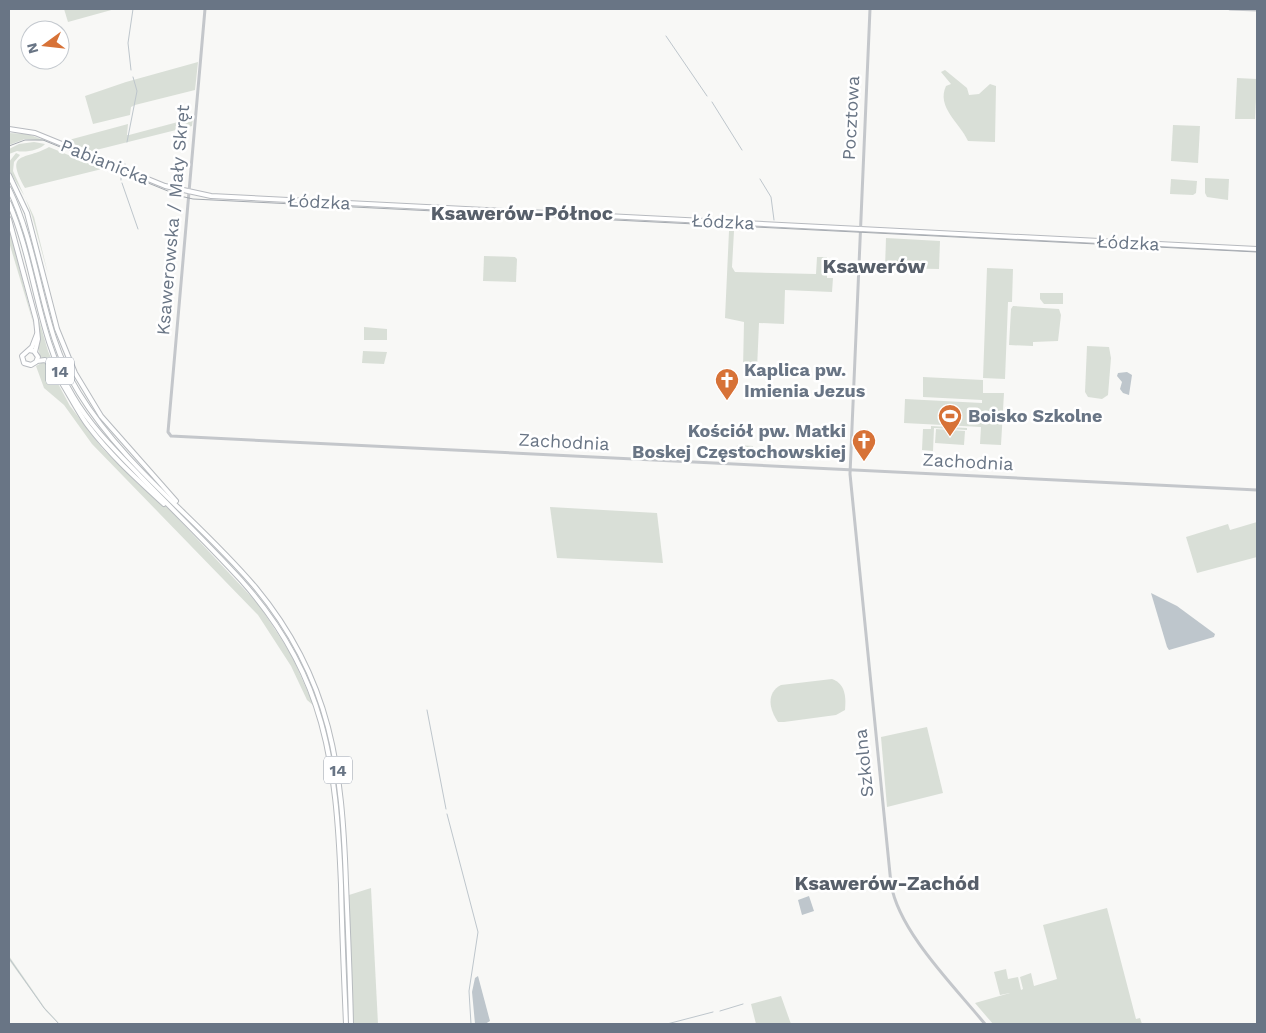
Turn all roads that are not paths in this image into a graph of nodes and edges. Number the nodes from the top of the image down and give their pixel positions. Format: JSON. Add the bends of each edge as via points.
{"nodes":[{"id":1,"x":205,"y":9,"type":"edge"},
{"id":2,"x":870,"y":9,"type":"edge"},
{"id":3,"x":1230,"y":9,"type":"edge"},
{"id":4,"x":1257,"y":10,"type":"edge"},
{"id":5,"x":9,"y":131,"type":"edge"},
{"id":6,"x":9,"y":175,"type":"edge"},
{"id":7,"x":9,"y":189,"type":"edge"},
{"id":8,"x":190,"y":192,"type":"junction"},
{"id":9,"x":9,"y":203,"type":"edge"},
{"id":10,"x":9,"y":219,"type":"edge"},
{"id":11,"x":860,"y":229,"type":"junction"},
{"id":12,"x":1257,"y":249,"type":"edge"},
{"id":13,"x":38,"y":332,"type":"junction"},
{"id":14,"x":28,"y":350,"type":"junction"},
{"id":15,"x":35,"y":352,"type":"junction"},
{"id":16,"x":37,"y":361,"type":"junction"},
{"id":17,"x":169,"y":434,"type":"joint"},
{"id":18,"x":850,"y":470,"type":"junction"},
{"id":19,"x":1257,"y":490,"type":"edge"},
{"id":20,"x":171,"y":507,"type":"junction"},
{"id":21,"x":179,"y":508,"type":"junction"},
{"id":22,"x":346,"y":1024,"type":"edge"},
{"id":23,"x":351,"y":1024,"type":"edge"},
{"id":24,"x":984,"y":1024,"type":"edge"}],
"edges":[{"from":1,"to":8,"type":"street","name":"Ksawerowska / Mały Skręt"},
{"from":2,"to":11,"type":"street","name":"Pocztowa"},
{"from":3,"to":4,"type":"street"},
{"from":5,"to":8,"type":"main road","name":"Pabianicka","via":[[35,133],[165,186]]},
{"from":6,"to":21,"type":"main road","via":[[27,213],[54,320],[75,373],[101,416],[159,480]]},
{"from":7,"to":21,"type":"main road","number":"14","via":[[29,240],[53,337],[76,390],[112,439]]},
{"from":8,"to":11,"type":"main road","name":"Łódzka","via":[[245,198]]},
{"from":8,"to":17,"type":"street","name":"Ksawerowska / Mały Skręt"},
{"from":9,"to":20,"type":"main road","number":"14","via":[[22,237],[52,353],[71,394],[107,443]]},
{"from":10,"to":13,"type":"main road"},
{"from":11,"to":12,"type":"main road","name":"Łódzka"},
{"from":11,"to":18,"type":"street","name":"Pocztowa"},
{"from":13,"to":14,"type":"main road"},
{"from":13,"to":15,"type":"main road"},
{"from":14,"to":15,"type":"main road"},
{"from":14,"to":16,"type":"main road","via":[[23,354],[24,363],[31,365]]},
{"from":15,"to":16,"type":"main road"},
{"from":16,"to":20,"type":"main road","via":[[43,360],[51,365],[78,413],[100,441],[131,474]]},
{"from":17,"to":18,"type":"street","name":"Zachodnia"},
{"from":18,"to":19,"type":"street","name":"Zachodnia"},
{"from":18,"to":24,"type":"street","name":"Szkolna","via":[[892,890],[912,933]]},
{"from":20,"to":22,"type":"main road","number":"14","via":[[243,582],[275,623],[300,666],[318,710],[331,756],[337,802]]},
{"from":21,"to":23,"type":"main road","number":"14","via":[[241,571],[268,604],[298,650],[323,708],[336,754],[342,794]]}]}
